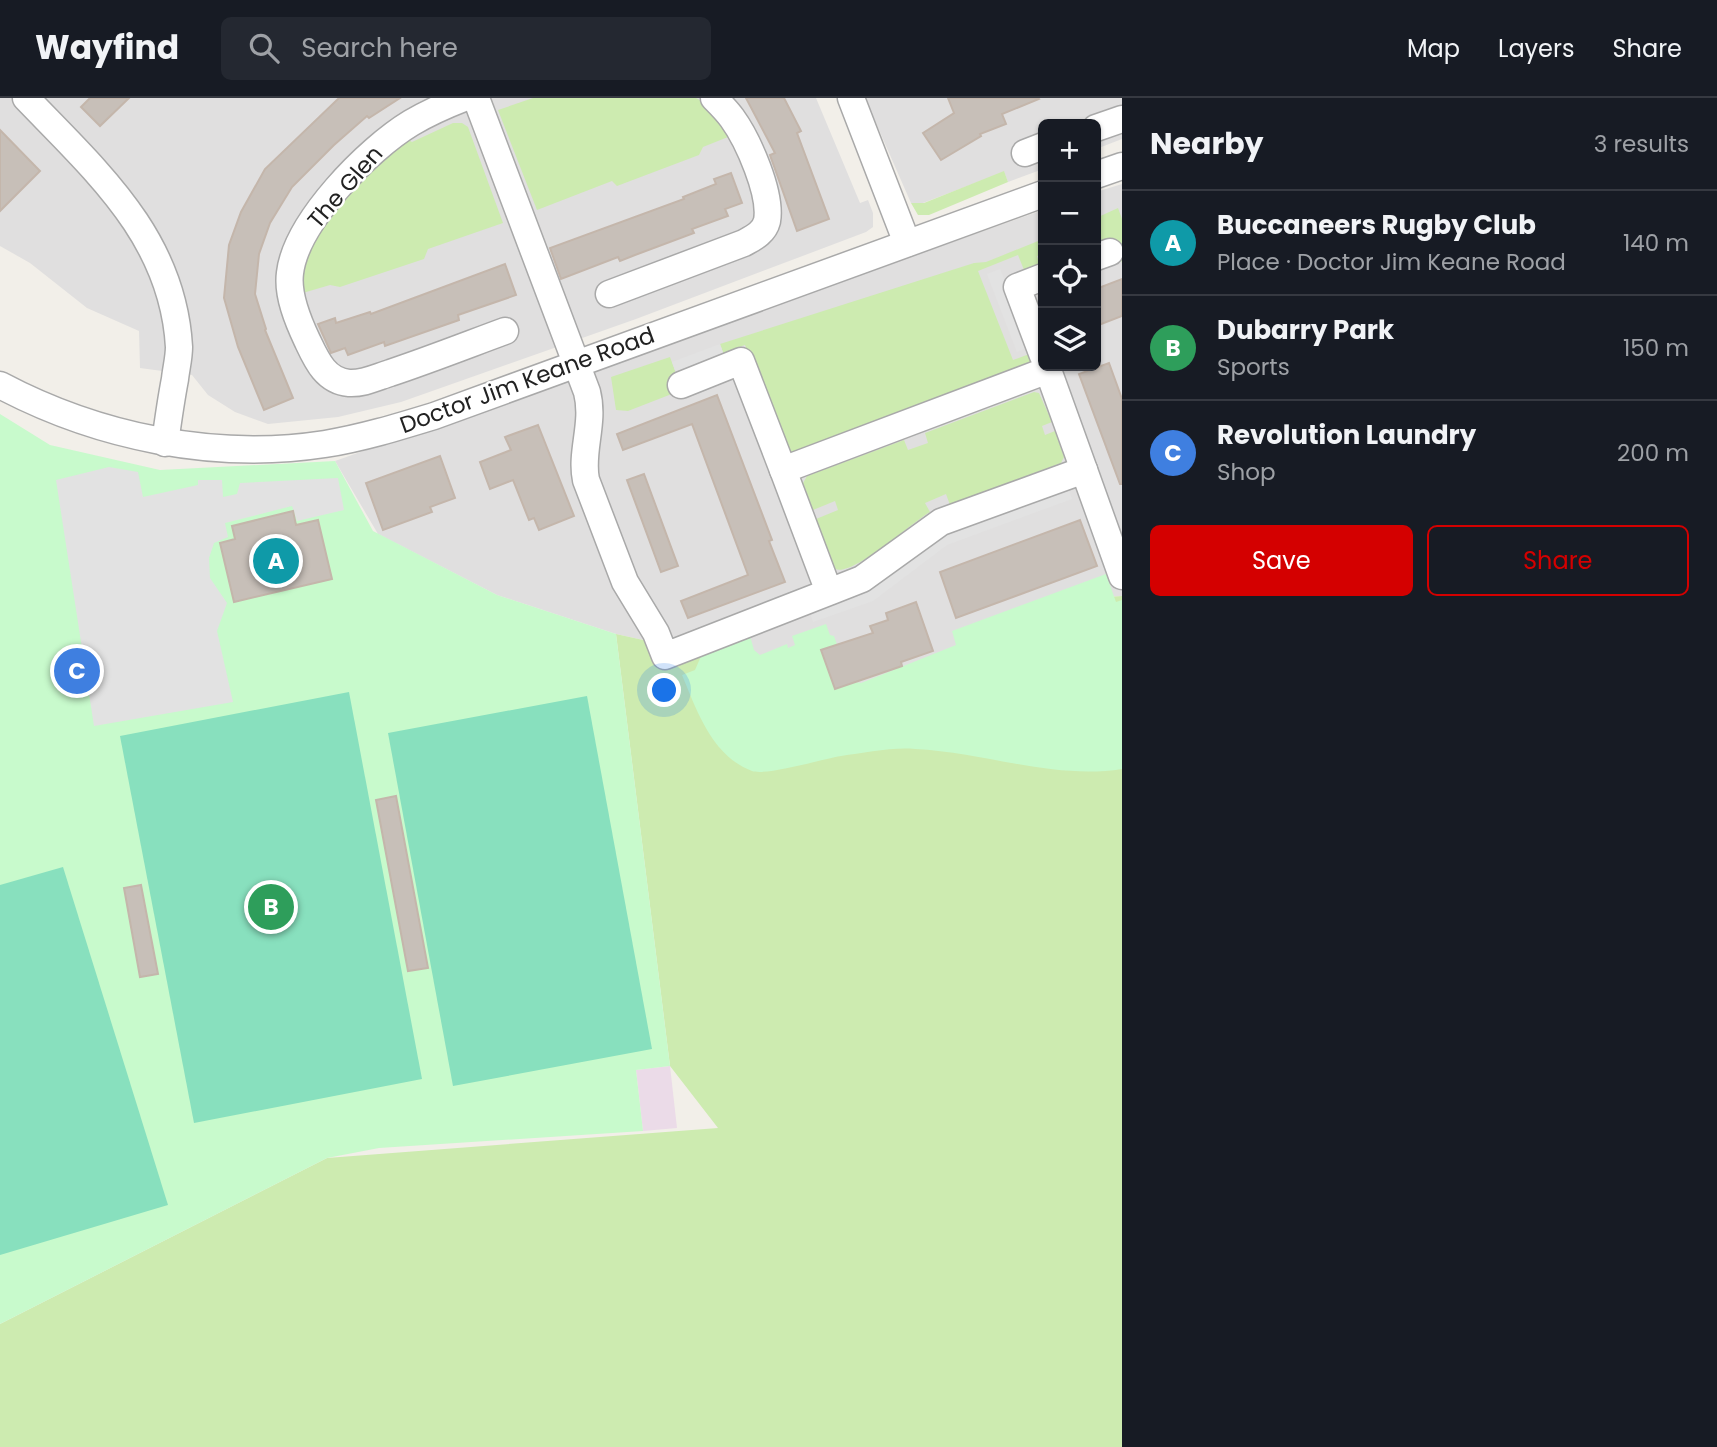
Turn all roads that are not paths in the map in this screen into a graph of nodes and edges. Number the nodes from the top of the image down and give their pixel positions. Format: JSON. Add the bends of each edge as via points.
{"nodes":[{"id":1,"x":26,"y":98,"type":"edge"},
{"id":2,"x":464,"y":98,"type":"edge"},
{"id":3,"x":476,"y":98,"type":"edge"},
{"id":4,"x":714,"y":98,"type":"edge"},
{"id":5,"x":851,"y":98,"type":"edge"},
{"id":6,"x":1122,"y":119,"type":"edge"},
{"id":7,"x":1101,"y":126,"type":"edge"},
{"id":8,"x":1122,"y":166,"type":"edge"},
{"id":9,"x":1101,"y":173,"type":"edge"},
{"id":10,"x":1038,"y":196,"type":"edge"},
{"id":11,"x":907,"y":243,"type":"junction"},
{"id":12,"x":1038,"y":277,"type":"edge"},
{"id":13,"x":609,"y":294,"type":"dead end"},
{"id":14,"x":505,"y":331,"type":"dead end"},
{"id":15,"x":1038,"y":342,"type":"edge"},
{"id":16,"x":576,"y":363,"type":"junction"},
{"id":17,"x":1038,"y":367,"type":"edge"},
{"id":18,"x":1049,"y":371,"type":"edge"},
{"id":19,"x":0,"y":385,"type":"edge"},
{"id":20,"x":681,"y":385,"type":"dead end"},
{"id":21,"x":165,"y":443,"type":"junction"},
{"id":22,"x":783,"y":470,"type":"junction"},
{"id":23,"x":1084,"y":470,"type":"junction"},
{"id":24,"x":1122,"y":576,"type":"edge"},
{"id":25,"x":829,"y":592,"type":"junction"}],
"edges":[{"from":1,"to":21,"type":"street","via":[[110,188],[143,230],[156,256],[173,299],[179,350]]},
{"from":2,"to":14,"type":"street","name":"The Glen","via":[[419,118],[386,140],[327,201],[293,259],[289,275],[292,296],[317,360],[340,382],[365,381]]},
{"from":3,"to":16,"type":"street"},
{"from":4,"to":13,"type":"street","via":[[731,116],[752,156],[765,199],[762,231],[744,243]]},
{"from":5,"to":11,"type":"street"},
{"from":6,"to":7,"type":"street"},
{"from":8,"to":9,"type":"street"},
{"from":10,"to":11,"type":"street","name":"Doctor Jim Keane Road"},
{"from":11,"to":16,"type":"street","name":"Doctor Jim Keane Road"},
{"from":12,"to":15,"type":"street","via":[[1014,277]]},
{"from":16,"to":21,"type":"street","name":"Doctor Jim Keane Road","via":[[433,416],[346,440],[239,450]]},
{"from":16,"to":25,"type":"street","via":[[590,409],[586,481],[625,582],[665,656]]},
{"from":17,"to":22,"type":"street"},
{"from":18,"to":23,"type":"street"},
{"from":19,"to":21,"type":"street","name":"Doctor Jim Keane Road","via":[[93,424]]},
{"from":20,"to":22,"type":"street","via":[[741,361]]},
{"from":22,"to":25,"type":"street"},
{"from":23,"to":24,"type":"street"},
{"from":23,"to":25,"type":"street","via":[[941,522],[862,579]]}]}
